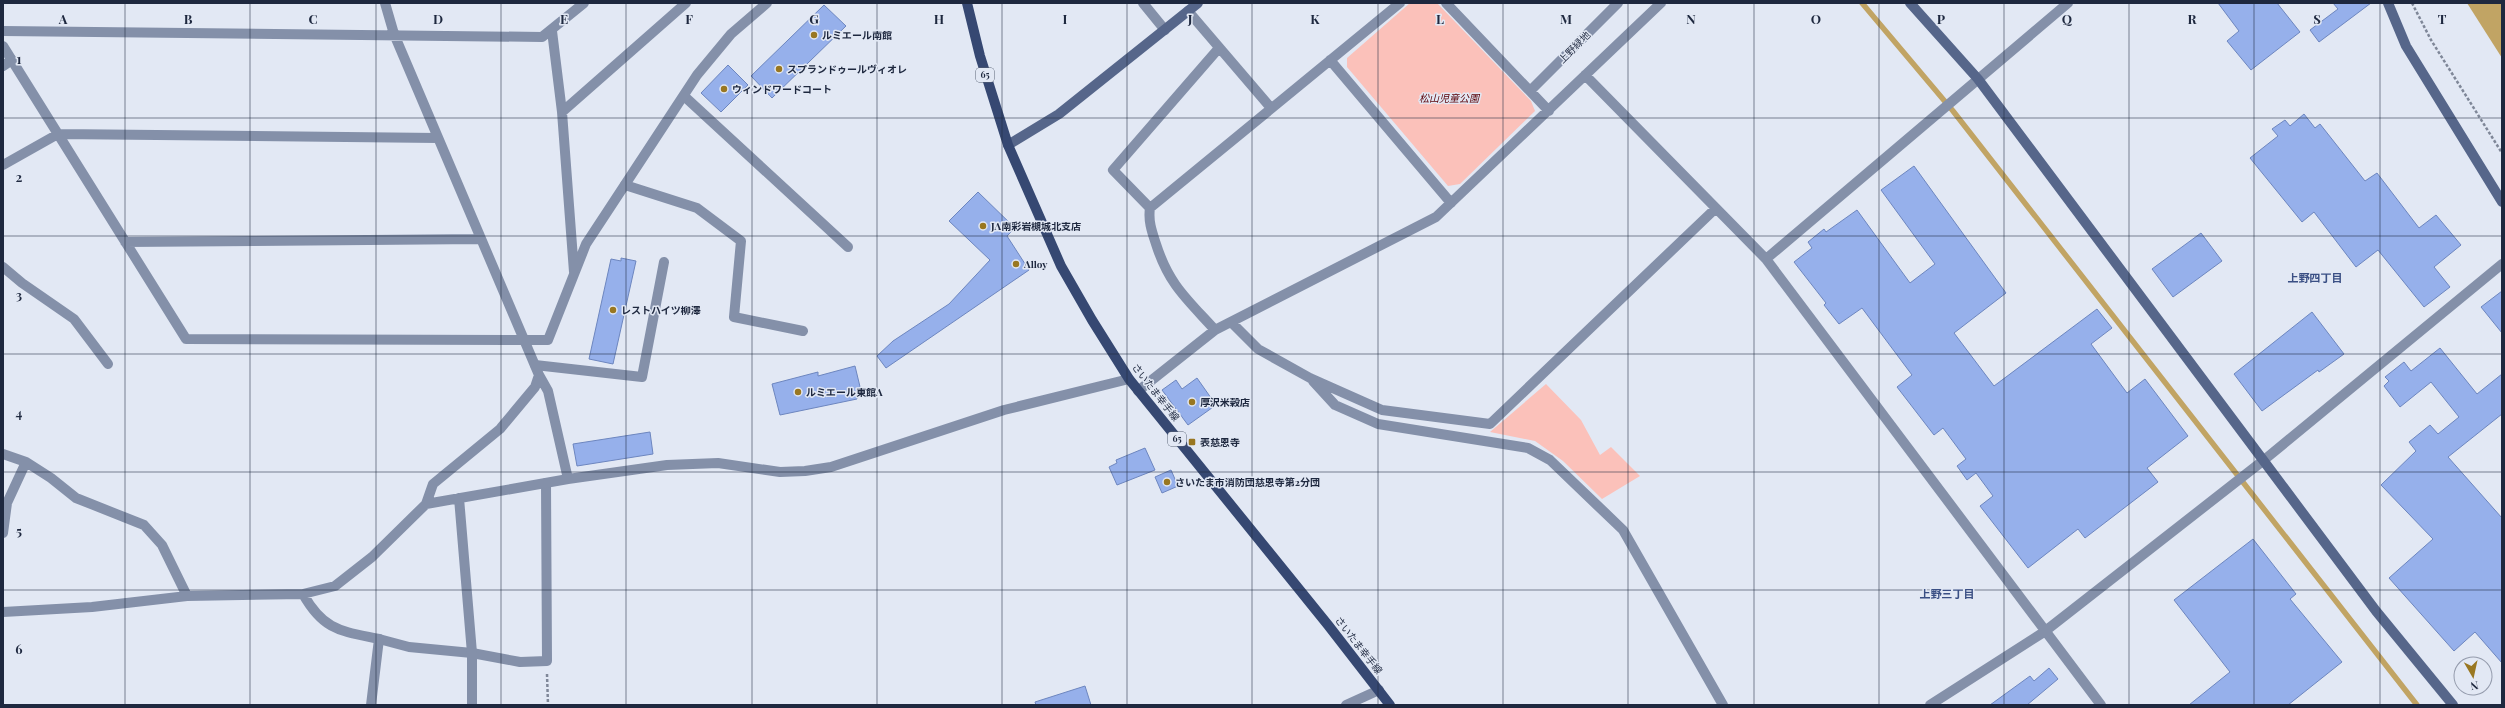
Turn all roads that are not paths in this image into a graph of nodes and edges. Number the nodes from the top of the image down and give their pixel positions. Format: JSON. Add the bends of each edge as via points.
{"nodes":[{"id":1,"x":385,"y":3,"type":"edge"},
{"id":2,"x":584,"y":3,"type":"edge"},
{"id":3,"x":686,"y":3,"type":"edge"},
{"id":4,"x":766,"y":3,"type":"edge"},
{"id":5,"x":967,"y":3,"type":"edge"},
{"id":6,"x":1143,"y":3,"type":"edge"},
{"id":7,"x":1198,"y":3,"type":"edge"},
{"id":8,"x":1400,"y":3,"type":"edge"},
{"id":9,"x":1446,"y":3,"type":"edge"},
{"id":10,"x":1618,"y":3,"type":"edge"},
{"id":11,"x":1661,"y":3,"type":"edge"},
{"id":12,"x":1910,"y":3,"type":"edge"},
{"id":13,"x":2068,"y":3,"type":"edge"},
{"id":14,"x":2388,"y":3,"type":"edge"},
{"id":15,"x":1188,"y":11,"type":"junction"},
{"id":16,"x":1165,"y":30,"type":"junction"},
{"id":17,"x":3,"y":31,"type":"edge"},
{"id":18,"x":552,"y":31,"type":"junction"},
{"id":19,"x":394,"y":34,"type":"junction"},
{"id":20,"x":3,"y":46,"type":"edge"},
{"id":21,"x":1219,"y":48,"type":"junction"},
{"id":22,"x":12,"y":60,"type":"junction"},
{"id":23,"x":1330,"y":60,"type":"junction"},
{"id":24,"x":3,"y":66,"type":"edge"},
{"id":25,"x":1585,"y":75,"type":"junction"},
{"id":26,"x":1978,"y":79,"type":"junction"},
{"id":27,"x":1530,"y":91,"type":"junction"},
{"id":28,"x":684,"y":96,"type":"junction"},
{"id":29,"x":1271,"y":108,"type":"junction"},
{"id":30,"x":1549,"y":111,"type":"junction"},
{"id":31,"x":562,"y":112,"type":"junction"},
{"id":32,"x":58,"y":134,"type":"junction"},
{"id":33,"x":438,"y":138,"type":"junction"},
{"id":34,"x":1008,"y":146,"type":"junction"},
{"id":35,"x":3,"y":165,"type":"edge"},
{"id":36,"x":625,"y":185,"type":"junction"},
{"id":37,"x":2502,"y":202,"type":"edge"},
{"id":38,"x":1451,"y":203,"type":"junction"},
{"id":39,"x":1150,"y":208,"type":"junction"},
{"id":40,"x":1715,"y":209,"type":"junction"},
{"id":41,"x":481,"y":239,"type":"junction"},
{"id":42,"x":125,"y":242,"type":"junction"},
{"id":43,"x":848,"y":247,"type":"dead end"},
{"id":44,"x":1766,"y":259,"type":"junction"},
{"id":45,"x":664,"y":262,"type":"dead end"},
{"id":46,"x":2502,"y":264,"type":"edge"},
{"id":47,"x":3,"y":267,"type":"edge"},
{"id":48,"x":574,"y":273,"type":"junction"},
{"id":49,"x":1231,"y":322,"type":"junction"},
{"id":50,"x":1215,"y":330,"type":"junction"},
{"id":51,"x":803,"y":331,"type":"dead end"},
{"id":52,"x":525,"y":340,"type":"junction"},
{"id":53,"x":108,"y":364,"type":"dead end"},
{"id":54,"x":535,"y":365,"type":"junction"},
{"id":55,"x":539,"y":375,"type":"junction"},
{"id":56,"x":1310,"y":378,"type":"junction"},
{"id":57,"x":1129,"y":380,"type":"junction"},
{"id":58,"x":1138,"y":391,"type":"junction"},
{"id":59,"x":3,"y":454,"type":"edge"},
{"id":60,"x":2264,"y":460,"type":"junction"},
{"id":61,"x":26,"y":462,"type":"junction"},
{"id":62,"x":568,"y":479,"type":"junction"},
{"id":63,"x":546,"y":483,"type":"junction"},
{"id":64,"x":459,"y":498,"type":"junction"},
{"id":65,"x":426,"y":504,"type":"junction"},
{"id":66,"x":3,"y":534,"type":"edge"},
{"id":67,"x":303,"y":594,"type":"junction"},
{"id":68,"x":187,"y":596,"type":"junction"},
{"id":69,"x":3,"y":612,"type":"edge"},
{"id":70,"x":2044,"y":632,"type":"junction"},
{"id":71,"x":379,"y":639,"type":"junction"},
{"id":72,"x":472,"y":653,"type":"junction"},
{"id":73,"x":1379,"y":690,"type":"junction"},
{"id":74,"x":371,"y":705,"type":"edge"},
{"id":75,"x":472,"y":705,"type":"edge"},
{"id":76,"x":1346,"y":705,"type":"edge"},
{"id":77,"x":1390,"y":705,"type":"edge"},
{"id":78,"x":1723,"y":705,"type":"edge"},
{"id":79,"x":1930,"y":705,"type":"edge"},
{"id":80,"x":2101,"y":705,"type":"edge"},
{"id":81,"x":2453,"y":705,"type":"edge"}],
"edges":[{"from":1,"to":19,"type":"street"},
{"from":2,"to":18,"type":"street"},
{"from":3,"to":31,"type":"street"},
{"from":4,"to":28,"type":"street","via":[[731,34]]},
{"from":5,"to":34,"type":"main road","name":"さいたま幸手線","number":"65","via":[[980,56]]},
{"from":6,"to":16,"type":"street"},
{"from":7,"to":15,"type":"street"},
{"from":8,"to":23,"type":"street"},
{"from":9,"to":27,"type":"street"},
{"from":10,"to":27,"type":"street","name":"上野緑地"},
{"from":11,"to":25,"type":"street"},
{"from":12,"to":26,"type":"street"},
{"from":13,"to":26,"type":"street"},
{"from":14,"to":37,"type":"street","via":[[2406,46]]},
{"from":15,"to":16,"type":"street"},
{"from":15,"to":21,"type":"street"},
{"from":16,"to":34,"type":"street","via":[[1060,114]]},
{"from":17,"to":19,"type":"street"},
{"from":18,"to":19,"type":"street","via":[[542,37]]},
{"from":18,"to":31,"type":"street"},
{"from":19,"to":33,"type":"street"},
{"from":20,"to":22,"type":"street"},
{"from":21,"to":29,"type":"street"},
{"from":21,"to":39,"type":"street","via":[[1113,170]]},
{"from":22,"to":24,"type":"street"},
{"from":22,"to":32,"type":"street"},
{"from":23,"to":29,"type":"street"},
{"from":23,"to":38,"type":"street"},
{"from":25,"to":30,"type":"street"},
{"from":25,"to":40,"type":"street"},
{"from":26,"to":44,"type":"street"},
{"from":26,"to":60,"type":"street"},
{"from":27,"to":30,"type":"street"},
{"from":28,"to":36,"type":"street"},
{"from":28,"to":43,"type":"street"},
{"from":29,"to":39,"type":"street"},
{"from":30,"to":38,"type":"street"},
{"from":31,"to":48,"type":"street"},
{"from":32,"to":33,"type":"street"},
{"from":32,"to":35,"type":"street"},
{"from":32,"to":42,"type":"street"},
{"from":33,"to":41,"type":"street"},
{"from":34,"to":57,"type":"main road","name":"さいたま幸手線","number":"65","via":[[1061,266]]},
{"from":36,"to":48,"type":"street","via":[[586,244]]},
{"from":36,"to":51,"type":"street","via":[[697,208],[741,241],[734,317]]},
{"from":38,"to":49,"type":"street","via":[[1436,217]]},
{"from":39,"to":50,"type":"street","via":[[1148,219],[1166,272],[1172,283]]},
{"from":40,"to":44,"type":"street"},
{"from":40,"to":56,"type":"street","via":[[1490,424],[1382,410]]},
{"from":41,"to":42,"type":"street"},
{"from":41,"to":52,"type":"street"},
{"from":42,"to":52,"type":"street","via":[[186,339]]},
{"from":44,"to":70,"type":"street"},
{"from":45,"to":54,"type":"street","via":[[642,377]]},
{"from":46,"to":60,"type":"street"},
{"from":47,"to":53,"type":"street","via":[[74,319]]},
{"from":48,"to":52,"type":"street","via":[[548,340]]},
{"from":49,"to":50,"type":"street"},
{"from":49,"to":56,"type":"street","via":[[1258,348]]},
{"from":50,"to":58,"type":"street"},
{"from":52,"to":54,"type":"street"},
{"from":54,"to":55,"type":"street"},
{"from":55,"to":62,"type":"street","via":[[548,391]]},
{"from":55,"to":65,"type":"street","via":[[535,387],[500,429],[433,484]]},
{"from":56,"to":78,"type":"street","via":[[1335,405],[1378,424],[1528,448],[1550,460],[1623,530]]},
{"from":57,"to":58,"type":"main road","name":"さいたま幸手線","number":"65"},
{"from":57,"to":62,"type":"street","via":[[1004,410],[831,467],[780,472],[718,463],[667,465]]},
{"from":58,"to":73,"type":"main road","name":"さいたま幸手線","number":"65"},
{"from":59,"to":61,"type":"street"},
{"from":60,"to":70,"type":"street"},
{"from":60,"to":81,"type":"street","via":[[2376,612]]},
{"from":61,"to":66,"type":"street","via":[[7,503]]},
{"from":61,"to":68,"type":"street","via":[[76,498],[144,525],[162,544]]},
{"from":62,"to":63,"type":"street"},
{"from":63,"to":64,"type":"street"},
{"from":63,"to":72,"type":"street","via":[[547,661],[520,662]]},
{"from":64,"to":65,"type":"street"},
{"from":64,"to":72,"type":"street"},
{"from":65,"to":67,"type":"street","via":[[372,557],[335,586]]},
{"from":67,"to":68,"type":"street"},
{"from":67,"to":71,"type":"street","via":[[313,613],[324,623],[345,632]]},
{"from":68,"to":69,"type":"street","via":[[92,607]]},
{"from":70,"to":79,"type":"street"},
{"from":70,"to":80,"type":"street"},
{"from":71,"to":72,"type":"street","via":[[409,647]]},
{"from":71,"to":74,"type":"street"},
{"from":72,"to":75,"type":"street"},
{"from":73,"to":76,"type":"street"},
{"from":73,"to":77,"type":"main road","name":"さいたま幸手線","number":"65"}]}
